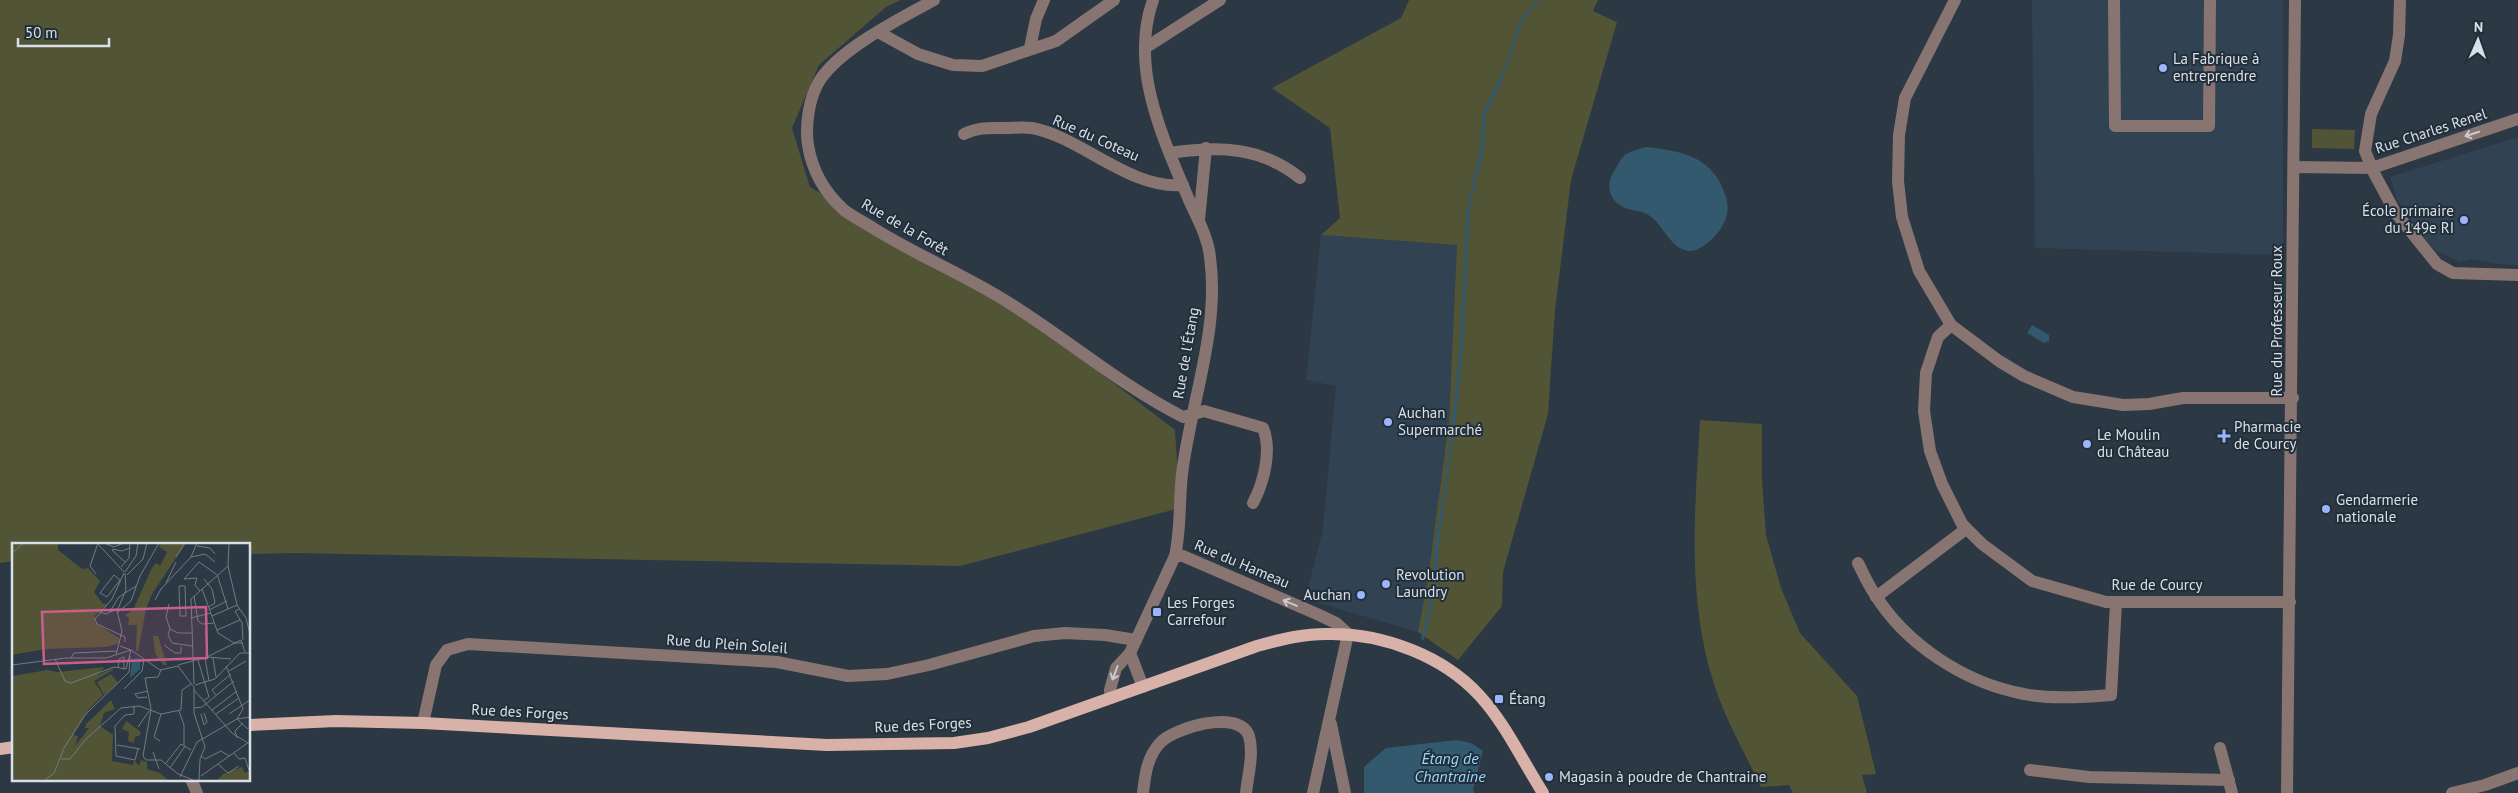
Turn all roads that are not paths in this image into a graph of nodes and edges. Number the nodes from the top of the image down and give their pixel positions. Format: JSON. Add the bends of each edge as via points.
{"nodes":[{"id":1,"x":934,"y":0,"type":"edge"},
{"id":2,"x":1044,"y":0,"type":"edge"},
{"id":3,"x":1114,"y":0,"type":"edge"},
{"id":4,"x":1153,"y":0,"type":"edge"},
{"id":5,"x":1220,"y":0,"type":"edge"},
{"id":6,"x":1955,"y":0,"type":"edge"},
{"id":7,"x":2114,"y":0,"type":"edge"},
{"id":8,"x":2210,"y":0,"type":"edge"},
{"id":9,"x":2296,"y":0,"type":"edge"},
{"id":10,"x":2400,"y":0,"type":"edge"},
{"id":11,"x":878,"y":32,"type":"junction"},
{"id":12,"x":1030,"y":48,"type":"junction"},
{"id":13,"x":1145,"y":48,"type":"junction"},
{"id":14,"x":2518,"y":119,"type":"edge"},
{"id":15,"x":964,"y":134,"type":"dead end"},
{"id":16,"x":1206,"y":148,"type":"junction"},
{"id":17,"x":1170,"y":153,"type":"junction"},
{"id":18,"x":2294,"y":167,"type":"junction"},
{"id":19,"x":2372,"y":168,"type":"junction"},
{"id":20,"x":1300,"y":178,"type":"dead end"},
{"id":21,"x":1183,"y":185,"type":"junction"},
{"id":22,"x":1199,"y":223,"type":"junction"},
{"id":23,"x":2518,"y":275,"type":"edge"},
{"id":24,"x":1951,"y":325,"type":"junction"},
{"id":25,"x":2293,"y":398,"type":"junction"},
{"id":26,"x":1191,"y":415,"type":"junction"},
{"id":27,"x":1253,"y":503,"type":"dead end"},
{"id":28,"x":1966,"y":529,"type":"junction"},
{"id":29,"x":1175,"y":556,"type":"junction"},
{"id":30,"x":1858,"y":563,"type":"dead end"},
{"id":31,"x":1876,"y":597,"type":"junction"},
{"id":32,"x":2290,"y":602,"type":"junction"},
{"id":33,"x":2116,"y":603,"type":"junction"},
{"id":34,"x":1348,"y":634,"type":"junction"},
{"id":35,"x":1136,"y":640,"type":"junction"},
{"id":36,"x":1130,"y":653,"type":"junction"},
{"id":37,"x":1143,"y":687,"type":"junction"},
{"id":38,"x":1111,"y":698,"type":"junction"},
{"id":39,"x":1330,"y":718,"type":"junction"},
{"id":40,"x":423,"y":723,"type":"junction"},
{"id":41,"x":250,"y":725,"type":"edge"},
{"id":42,"x":2220,"y":748,"type":"dead end"},
{"id":43,"x":2030,"y":770,"type":"dead end"},
{"id":44,"x":2518,"y":774,"type":"edge"},
{"id":45,"x":191,"y":780,"type":"edge"},
{"id":46,"x":2229,"y":780,"type":"junction"},
{"id":47,"x":2486,"y":789,"type":"edge"},
{"id":48,"x":197,"y":793,"type":"edge"},
{"id":49,"x":1143,"y":793,"type":"edge"},
{"id":50,"x":1246,"y":793,"type":"edge"},
{"id":51,"x":1313,"y":793,"type":"edge"},
{"id":52,"x":1344,"y":793,"type":"edge"},
{"id":53,"x":1543,"y":793,"type":"edge"},
{"id":54,"x":2232,"y":793,"type":"edge"},
{"id":55,"x":2288,"y":793,"type":"edge"},
{"id":56,"x":2452,"y":793,"type":"edge"}],
"edges":[{"from":1,"to":11,"type":"street","name":"Rue de la Forêt"},
{"from":2,"to":12,"type":"street"},
{"from":3,"to":12,"type":"street","via":[[1056,41]]},
{"from":4,"to":13,"type":"street","name":"Rue de l'Étang"},
{"from":5,"to":13,"type":"street"},
{"from":6,"to":24,"type":"street","via":[[1905,98],[1899,135],[1898,181],[1902,217],[1919,271]]},
{"from":7,"to":8,"type":"street","via":[[2115,126],[2209,126]]},
{"from":9,"to":18,"type":"street","name":"Rue du Professeur Roux"},
{"from":10,"to":19,"type":"street","via":[[2395,61],[2371,114],[2365,151]]},
{"from":11,"to":12,"type":"street","via":[[918,54],[953,65],[982,66]]},
{"from":11,"to":26,"type":"street","name":"Rue de la Forêt","via":[[833,64],[820,80],[810,106],[806,132],[810,157],[822,186],[844,210],[1005,300],[1150,400],[1183,417]]},
{"from":13,"to":17,"type":"street","name":"Rue de l'Étang","via":[[1146,79],[1157,122]]},
{"from":14,"to":19,"type":"street","name":"Rue Charles Renel","one_way":true},
{"from":15,"to":21,"type":"street","name":"Rue du Coteau","via":[[977,128],[1032,128],[1166,187]]},
{"from":16,"to":17,"type":"street"},
{"from":16,"to":20,"type":"street","via":[[1250,152],[1286,166]]},
{"from":16,"to":22,"type":"street"},
{"from":17,"to":21,"type":"street","name":"Rue de l'Étang"},
{"from":18,"to":19,"type":"street","name":"Rue Charles Renel"},
{"from":18,"to":25,"type":"street","name":"Rue du Professeur Roux"},
{"from":19,"to":23,"type":"street","via":[[2395,212],[2436,264],[2453,273]]},
{"from":21,"to":22,"type":"street","name":"Rue de l'Étang"},
{"from":22,"to":26,"type":"street","name":"Rue de l'Étang","via":[[1210,255],[1213,292],[1211,326]]},
{"from":24,"to":25,"type":"street","via":[[2024,376],[2073,397],[2123,405],[2183,398]]},
{"from":24,"to":28,"type":"street","name":"Rue de Courcy","via":[[1938,337],[1926,373],[1924,411],[1930,451],[1942,484]]},
{"from":25,"to":32,"type":"street","name":"Rue du Professeur Roux"},
{"from":26,"to":27,"type":"street","name":"Rue de la Forêt","via":[[1204,411],[1263,428],[1268,441],[1260,490]]},
{"from":26,"to":29,"type":"street","name":"Rue de l'Étang"},
{"from":28,"to":31,"type":"street"},
{"from":28,"to":33,"type":"street","name":"Rue de Courcy","via":[[2032,581]]},
{"from":34,"to":29,"type":"street","name":"Rue du Hameau","one_way":true,"via":[[1317,614],[1183,556]]},
{"from":29,"to":35,"type":"street","name":"Rue de l'Étang"},
{"from":30,"to":31,"type":"street"},
{"from":31,"to":33,"type":"street","via":[[1902,630],[1942,661],[1979,682],[2025,695],[2112,695]]},
{"from":32,"to":33,"type":"street","name":"Rue de Courcy"},
{"from":32,"to":55,"type":"street","name":"Rue du Professeur Roux"},
{"from":34,"to":37,"type":"main road","name":"Rue des Forges","via":[[1287,638]]},
{"from":34,"to":39,"type":"street"},
{"from":34,"to":53,"type":"main road","name":"Rue des Forges","via":[[1400,646],[1430,658],[1459,677],[1500,721]]},
{"from":35,"to":36,"type":"street","name":"Rue de l'Étang"},
{"from":35,"to":40,"type":"street","name":"Rue du Plein Soleil","via":[[1065,633],[1034,636],[929,665],[886,674],[848,676],[777,662],[468,644],[447,650],[436,665]]},
{"from":36,"to":37,"type":"street"},
{"from":36,"to":38,"type":"street","name":"Rue de l'Étang","one_way":true,"via":[[1116,668]]},
{"from":37,"to":38,"type":"main road","name":"Rue des Forges"},
{"from":38,"to":40,"type":"main road","name":"Rue des Forges","via":[[988,738],[925,744],[827,745]]},
{"from":39,"to":51,"type":"street"},
{"from":39,"to":52,"type":"street"},
{"from":40,"to":41,"type":"main road","name":"Rue des Forges","via":[[336,721]]},
{"from":42,"to":46,"type":"street"},
{"from":43,"to":46,"type":"street","via":[[2089,777]]},
{"from":44,"to":47,"type":"street"},
{"from":45,"to":48,"type":"street"},
{"from":46,"to":54,"type":"street"},
{"from":47,"to":56,"type":"street"},
{"from":49,"to":50,"type":"street","via":[[1151,754],[1161,741],[1201,723],[1226,721],[1241,725],[1248,734],[1251,749]]}]}
